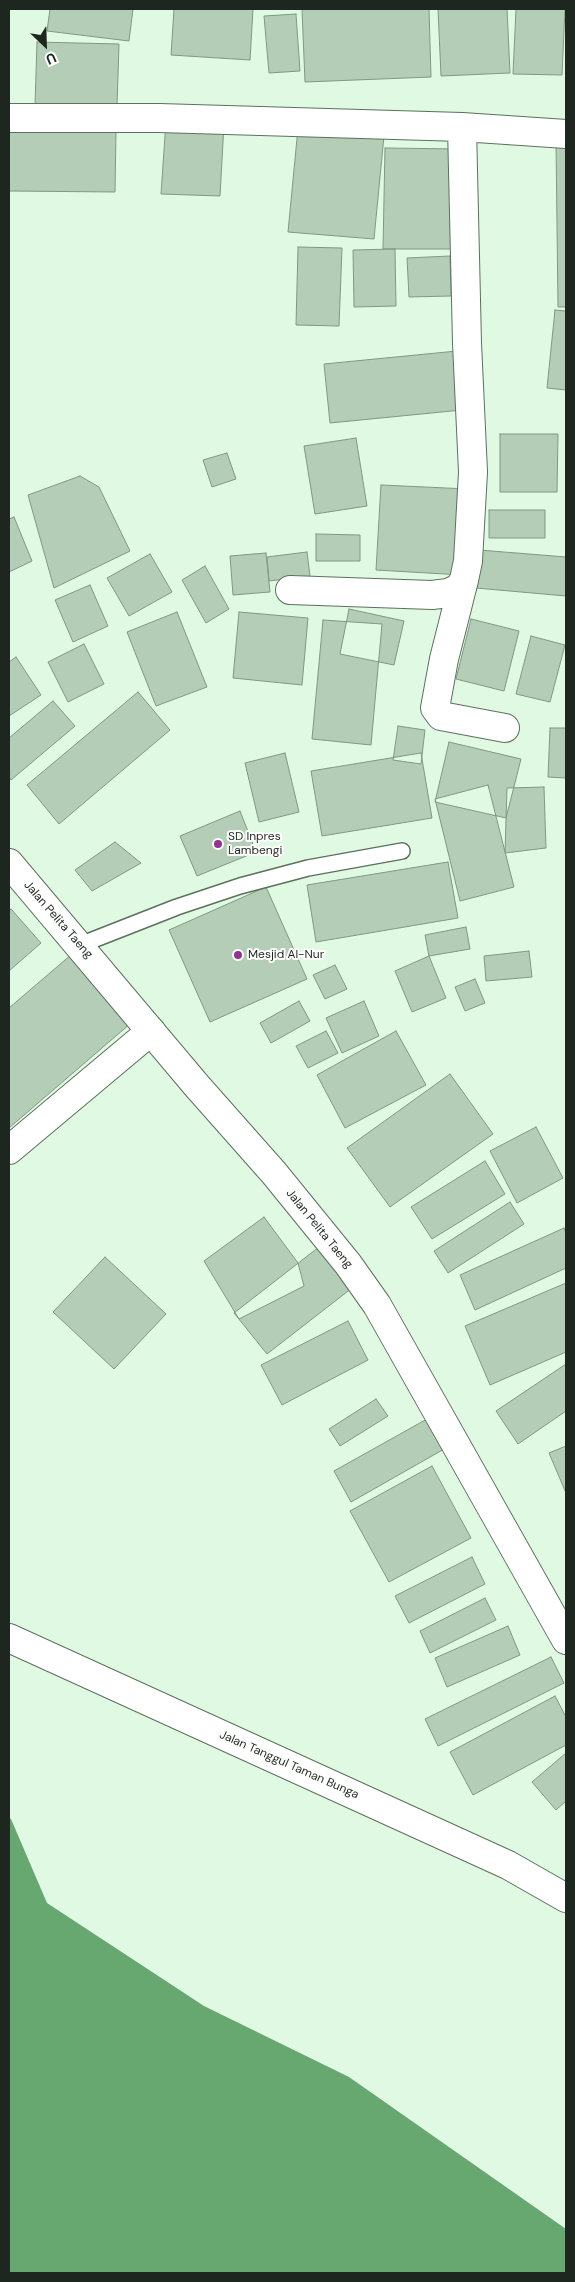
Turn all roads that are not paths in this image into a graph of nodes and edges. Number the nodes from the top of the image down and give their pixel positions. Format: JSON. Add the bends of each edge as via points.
{"nodes":[{"id":1,"x":9,"y":118,"type":"edge"},
{"id":2,"x":462,"y":127,"type":"junction"},
{"id":3,"x":566,"y":134,"type":"edge"},
{"id":4,"x":464,"y":580,"type":"junction"},
{"id":5,"x":290,"y":590,"type":"dead end"},
{"id":6,"x":505,"y":728,"type":"dead end"},
{"id":7,"x":402,"y":851,"type":"dead end"},
{"id":8,"x":9,"y":863,"type":"edge"},
{"id":9,"x":80,"y":945,"type":"junction"},
{"id":10,"x":151,"y":1031,"type":"junction"},
{"id":11,"x":9,"y":1150,"type":"edge"},
{"id":12,"x":9,"y":1638,"type":"edge"},
{"id":13,"x":566,"y":1640,"type":"edge"},
{"id":14,"x":566,"y":1898,"type":"edge"}],
"edges":[{"from":1,"to":2,"type":"street","via":[[158,118]]},
{"from":2,"to":3,"type":"street"},
{"from":2,"to":4,"type":"street","via":[[467,343],[474,472]]},
{"from":4,"to":5,"type":"street","via":[[459,588],[432,595]]},
{"from":4,"to":6,"type":"street","via":[[434,708],[441,716]]},
{"from":7,"to":9,"type":"lane","via":[[308,868],[240,886]]},
{"from":8,"to":9,"type":"street","name":"Jalan Pelita Taeng"},
{"from":9,"to":10,"type":"street","name":"Jalan Pelita Taeng"},
{"from":10,"to":11,"type":"street"},
{"from":10,"to":13,"type":"street","name":"Jalan Pelita Taeng","via":[[308,1214],[377,1305]]},
{"from":12,"to":14,"type":"street","name":"Jalan Tanggul Taman Bunga","via":[[508,1865]]}]}
